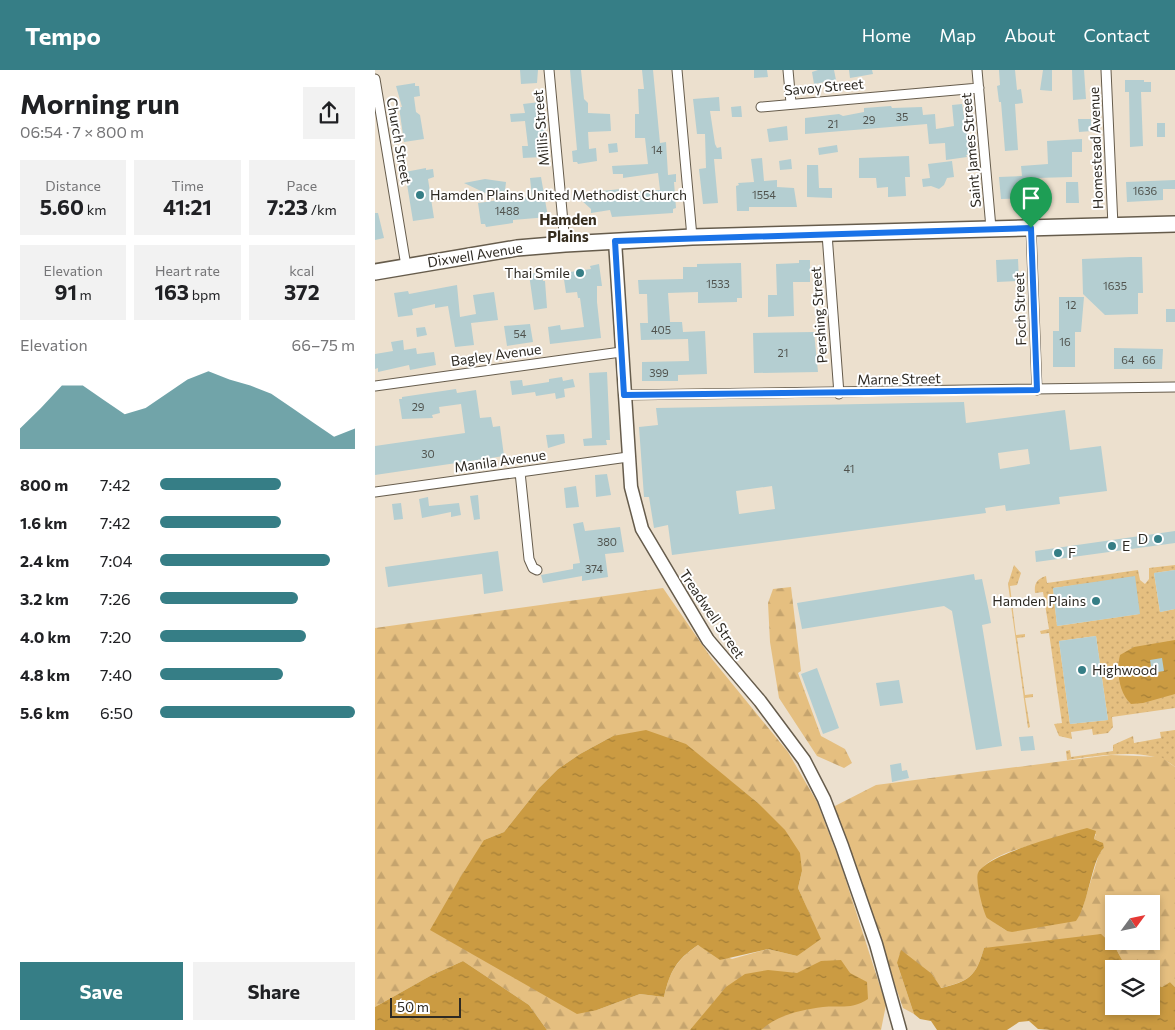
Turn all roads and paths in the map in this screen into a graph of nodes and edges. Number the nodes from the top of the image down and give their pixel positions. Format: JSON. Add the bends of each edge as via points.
{"nodes":[{"id":1,"x":549,"y":70,"type":"edge"},
{"id":2,"x":677,"y":70,"type":"edge"},
{"id":3,"x":788,"y":70,"type":"edge"},
{"id":4,"x":977,"y":70,"type":"edge"},
{"id":5,"x":1106,"y":70,"type":"edge"},
{"id":6,"x":375,"y":79,"type":"edge"},
{"id":7,"x":979,"y":88,"type":"junction"},
{"id":8,"x":791,"y":103,"type":"junction"},
{"id":9,"x":761,"y":107,"type":"dead end"},
{"id":10,"x":1175,"y":224,"type":"edge"},
{"id":11,"x":1113,"y":226,"type":"junction"},
{"id":12,"x":991,"y":228,"type":"junction"},
{"id":13,"x":1031,"y":228,"type":"junction"},
{"id":14,"x":827,"y":234,"type":"junction"},
{"id":15,"x":692,"y":237,"type":"junction"},
{"id":16,"x":615,"y":241,"type":"junction"},
{"id":17,"x":565,"y":244,"type":"junction"},
{"id":18,"x":406,"y":266,"type":"junction"},
{"id":19,"x":375,"y":272,"type":"edge"},
{"id":20,"x":621,"y":352,"type":"junction"},
{"id":21,"x":375,"y":386,"type":"edge"},
{"id":22,"x":1175,"y":387,"type":"edge"},
{"id":23,"x":1037,"y":390,"type":"junction"},
{"id":24,"x":839,"y":394,"type":"junction"},
{"id":25,"x":624,"y":395,"type":"junction"},
{"id":26,"x":628,"y":457,"type":"junction"},
{"id":27,"x":520,"y":472,"type":"junction"},
{"id":28,"x":375,"y":492,"type":"edge"},
{"id":29,"x":537,"y":570,"type":"dead end"},
{"id":30,"x":900,"y":1030,"type":"edge"}],
"edges":[{"from":1,"to":17,"type":"street","name":"Millis Street"},
{"from":2,"to":15,"type":"street"},
{"from":3,"to":8,"type":"street"},
{"from":4,"to":7,"type":"street","name":"Saint James Street"},
{"from":5,"to":11,"type":"street","name":"Homestead Avenue"},
{"from":6,"to":18,"type":"street","name":"Church Street"},
{"from":7,"to":8,"type":"street","name":"Savoy Street"},
{"from":7,"to":12,"type":"street","name":"Saint James Street"},
{"from":8,"to":9,"type":"street","name":"Savoy Street"},
{"from":10,"to":11,"type":"main road","name":"Dixwell Avenue"},
{"from":11,"to":13,"type":"main road","name":"Dixwell Avenue"},
{"from":12,"to":13,"type":"main road","name":"Dixwell Avenue"},
{"from":12,"to":14,"type":"main road","name":"Dixwell Avenue"},
{"from":13,"to":23,"type":"street","name":"Foch Street"},
{"from":14,"to":15,"type":"main road","name":"Dixwell Avenue"},
{"from":14,"to":24,"type":"street","name":"Pershing Street"},
{"from":15,"to":16,"type":"main road","name":"Dixwell Avenue"},
{"from":16,"to":17,"type":"main road","name":"Dixwell Avenue"},
{"from":16,"to":20,"type":"street","name":"Treadwell Street"},
{"from":17,"to":18,"type":"main road","name":"Dixwell Avenue","via":[[517,248]]},
{"from":18,"to":19,"type":"main road","name":"Dixwell Avenue"},
{"from":20,"to":21,"type":"street","name":"Bagley Avenue"},
{"from":20,"to":25,"type":"street","name":"Treadwell Street"},
{"from":22,"to":23,"type":"street","name":"Marne Street"},
{"from":23,"to":24,"type":"street","name":"Marne Street"},
{"from":24,"to":25,"type":"street","name":"Marne Street"},
{"from":25,"to":26,"type":"street","name":"Treadwell Street"},
{"from":26,"to":27,"type":"street","name":"Manila Avenue"},
{"from":26,"to":30,"type":"street","name":"Treadwell Street","via":[[635,509],[642,529],[663,566],[718,654],[804,760],[820,791],[876,944]]},
{"from":27,"to":28,"type":"street","name":"Manila Avenue"},
{"from":27,"to":29,"type":"street","via":[[529,559]]}]}
